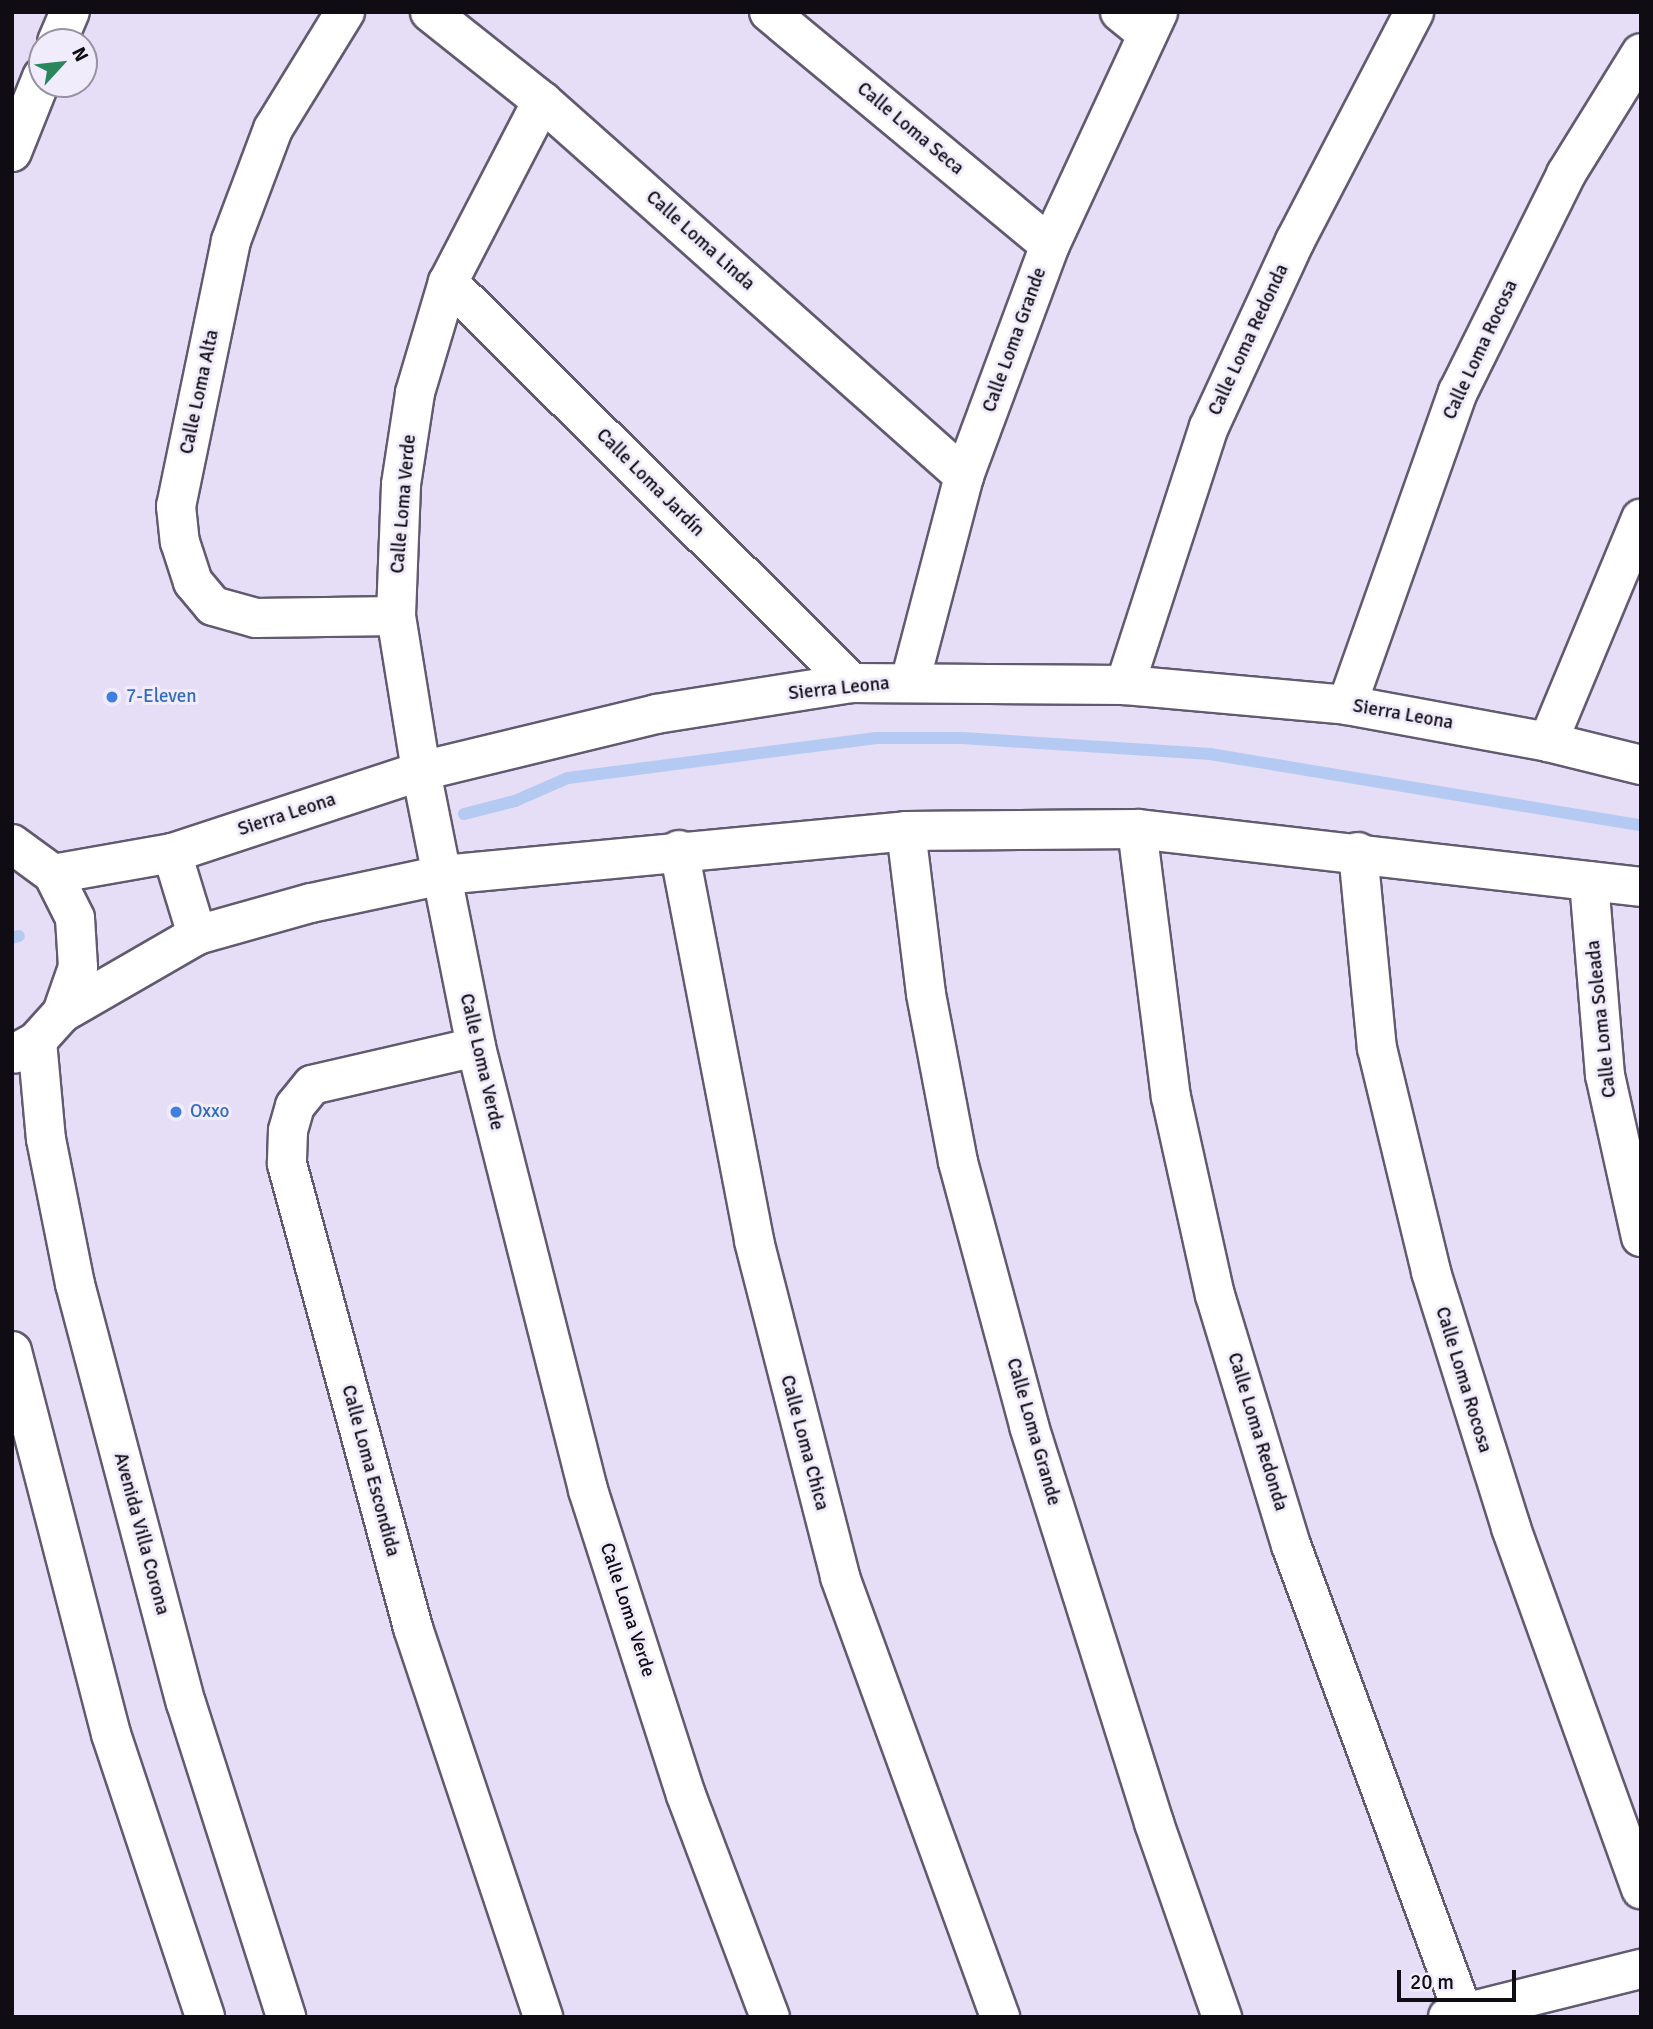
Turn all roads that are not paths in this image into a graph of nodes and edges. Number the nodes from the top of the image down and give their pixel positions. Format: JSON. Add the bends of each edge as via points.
{"nodes":[{"id":1,"x":345,"y":12,"type":"edge"},
{"id":2,"x":430,"y":12,"type":"edge"},
{"id":3,"x":769,"y":12,"type":"edge"},
{"id":4,"x":1414,"y":12,"type":"edge"},
{"id":5,"x":1142,"y":19,"type":"edge"},
{"id":6,"x":1641,"y":53,"type":"edge"},
{"id":7,"x":34,"y":98,"type":"edge"},
{"id":8,"x":542,"y":101,"type":"junction"},
{"id":9,"x":12,"y":152,"type":"edge"},
{"id":10,"x":1050,"y":245,"type":"junction"},
{"id":11,"x":448,"y":282,"type":"junction"},
{"id":12,"x":964,"y":476,"type":"junction"},
{"id":13,"x":1641,"y":519,"type":"edge"},
{"id":14,"x":396,"y":616,"type":"junction"},
{"id":15,"x":910,"y":682,"type":"junction"},
{"id":16,"x":852,"y":683,"type":"junction"},
{"id":17,"x":1125,"y":685,"type":"junction"},
{"id":18,"x":1347,"y":705,"type":"junction"},
{"id":19,"x":1548,"y":742,"type":"junction"},
{"id":20,"x":1641,"y":765,"type":"edge"},
{"id":21,"x":421,"y":771,"type":"junction"},
{"id":22,"x":1137,"y":829,"type":"junction"},
{"id":23,"x":906,"y":831,"type":"junction"},
{"id":24,"x":12,"y":844,"type":"edge"},
{"id":25,"x":679,"y":850,"type":"junction"},
{"id":26,"x":1358,"y":852,"type":"junction"},
{"id":27,"x":172,"y":853,"type":"junction"},
{"id":28,"x":52,"y":874,"type":"junction"},
{"id":29,"x":443,"y":875,"type":"junction"},
{"id":30,"x":1589,"y":881,"type":"junction"},
{"id":31,"x":1641,"y":887,"type":"edge"},
{"id":32,"x":197,"y":934,"type":"junction"},
{"id":33,"x":37,"y":1036,"type":"edge"},
{"id":34,"x":476,"y":1047,"type":"junction"},
{"id":35,"x":1641,"y":1237,"type":"edge"},
{"id":36,"x":12,"y":1351,"type":"edge"},
{"id":37,"x":1641,"y":1889,"type":"edge"},
{"id":38,"x":1641,"y":1969,"type":"edge"},
{"id":39,"x":1455,"y":2015,"type":"edge"},
{"id":40,"x":205,"y":2017,"type":"edge"},
{"id":41,"x":286,"y":2017,"type":"edge"},
{"id":42,"x":543,"y":2017,"type":"edge"},
{"id":43,"x":770,"y":2017,"type":"edge"},
{"id":44,"x":1000,"y":2017,"type":"edge"},
{"id":45,"x":1222,"y":2017,"type":"edge"}],
"edges":[{"from":1,"to":14,"type":"street","name":"Calle Loma Alta","via":[[274,129],[231,241],[176,506],[180,542],[193,582],[213,606],[256,618]]},
{"from":2,"to":8,"type":"street","name":"Calle Loma Linda"},
{"from":3,"to":10,"type":"street","name":"Calle Loma Seca"},
{"from":4,"to":17,"type":"street","name":"Calle Loma Redonda","via":[[1295,241],[1209,427]]},
{"from":5,"to":10,"type":"street","name":"Calle Loma Grande"},
{"from":6,"to":18,"type":"street","name":"Calle Loma Rocosa","via":[[1566,174],[1458,392]]},
{"from":7,"to":9,"type":"street"},
{"from":8,"to":11,"type":"street","name":"Calle Loma Verde"},
{"from":8,"to":12,"type":"street","name":"Calle Loma Linda"},
{"from":10,"to":12,"type":"street","name":"Calle Loma Grande"},
{"from":11,"to":14,"type":"street","name":"Calle Loma Verde","via":[[415,393],[401,485]]},
{"from":11,"to":16,"type":"street","name":"Calle Loma Jardín"},
{"from":12,"to":15,"type":"street","name":"Calle Loma Grande"},
{"from":13,"to":19,"type":"street"},
{"from":14,"to":21,"type":"street","name":"Calle Loma Verde"},
{"from":15,"to":16,"type":"street","name":"Sierra Leona"},
{"from":15,"to":17,"type":"street","name":"Sierra Leona"},
{"from":16,"to":21,"type":"street","name":"Sierra Leona","via":[[656,714]]},
{"from":17,"to":18,"type":"street","name":"Sierra Leona"},
{"from":18,"to":19,"type":"street","name":"Sierra Leona"},
{"from":19,"to":20,"type":"street","name":"Sierra Leona"},
{"from":21,"to":27,"type":"street","name":"Sierra Leona"},
{"from":21,"to":29,"type":"street","name":"Calle Loma Verde"},
{"from":22,"to":23,"type":"street"},
{"from":22,"to":26,"type":"street"},
{"from":22,"to":39,"type":"street","name":"Calle Loma Redonda","via":[[1171,1097],[1215,1296],[1291,1545]]},
{"from":23,"to":25,"type":"street"},
{"from":23,"to":45,"type":"street","name":"Calle Loma Grande","via":[[926,994],[962,1175],[1029,1426],[1154,1823]]},
{"from":24,"to":28,"type":"street"},
{"from":25,"to":29,"type":"street"},
{"from":25,"to":44,"type":"street","name":"Calle Loma Chica","via":[[754,1241],[840,1577]]},
{"from":26,"to":30,"type":"street"},
{"from":26,"to":37,"type":"street","name":"Calle Loma Rocosa","via":[[1377,1048],[1431,1272],[1511,1528]]},
{"from":27,"to":28,"type":"street","name":"Sierra Leona"},
{"from":27,"to":32,"type":"street"},
{"from":28,"to":33,"type":"street","via":[[75,918],[78,967]]},
{"from":29,"to":32,"type":"street","via":[[311,903]]},
{"from":29,"to":34,"type":"street","name":"Calle Loma Verde"},
{"from":30,"to":31,"type":"street"},
{"from":30,"to":35,"type":"street","name":"Calle Loma Soleada","via":[[1605,1075]]},
{"from":32,"to":33,"type":"street"},
{"from":33,"to":41,"type":"street","name":"Avenida Villa Corona","via":[[46,1139],[75,1284],[186,1703]]},
{"from":34,"to":42,"type":"street","name":"Calle Loma Escondida","via":[[312,1085],[295,1106],[288,1131],[287,1164],[413,1628]]},
{"from":34,"to":43,"type":"street","name":"Calle Loma Verde","via":[[588,1490],[686,1795]]},
{"from":36,"to":40,"type":"street","via":[[111,1734]]},
{"from":38,"to":39,"type":"street"}]}
